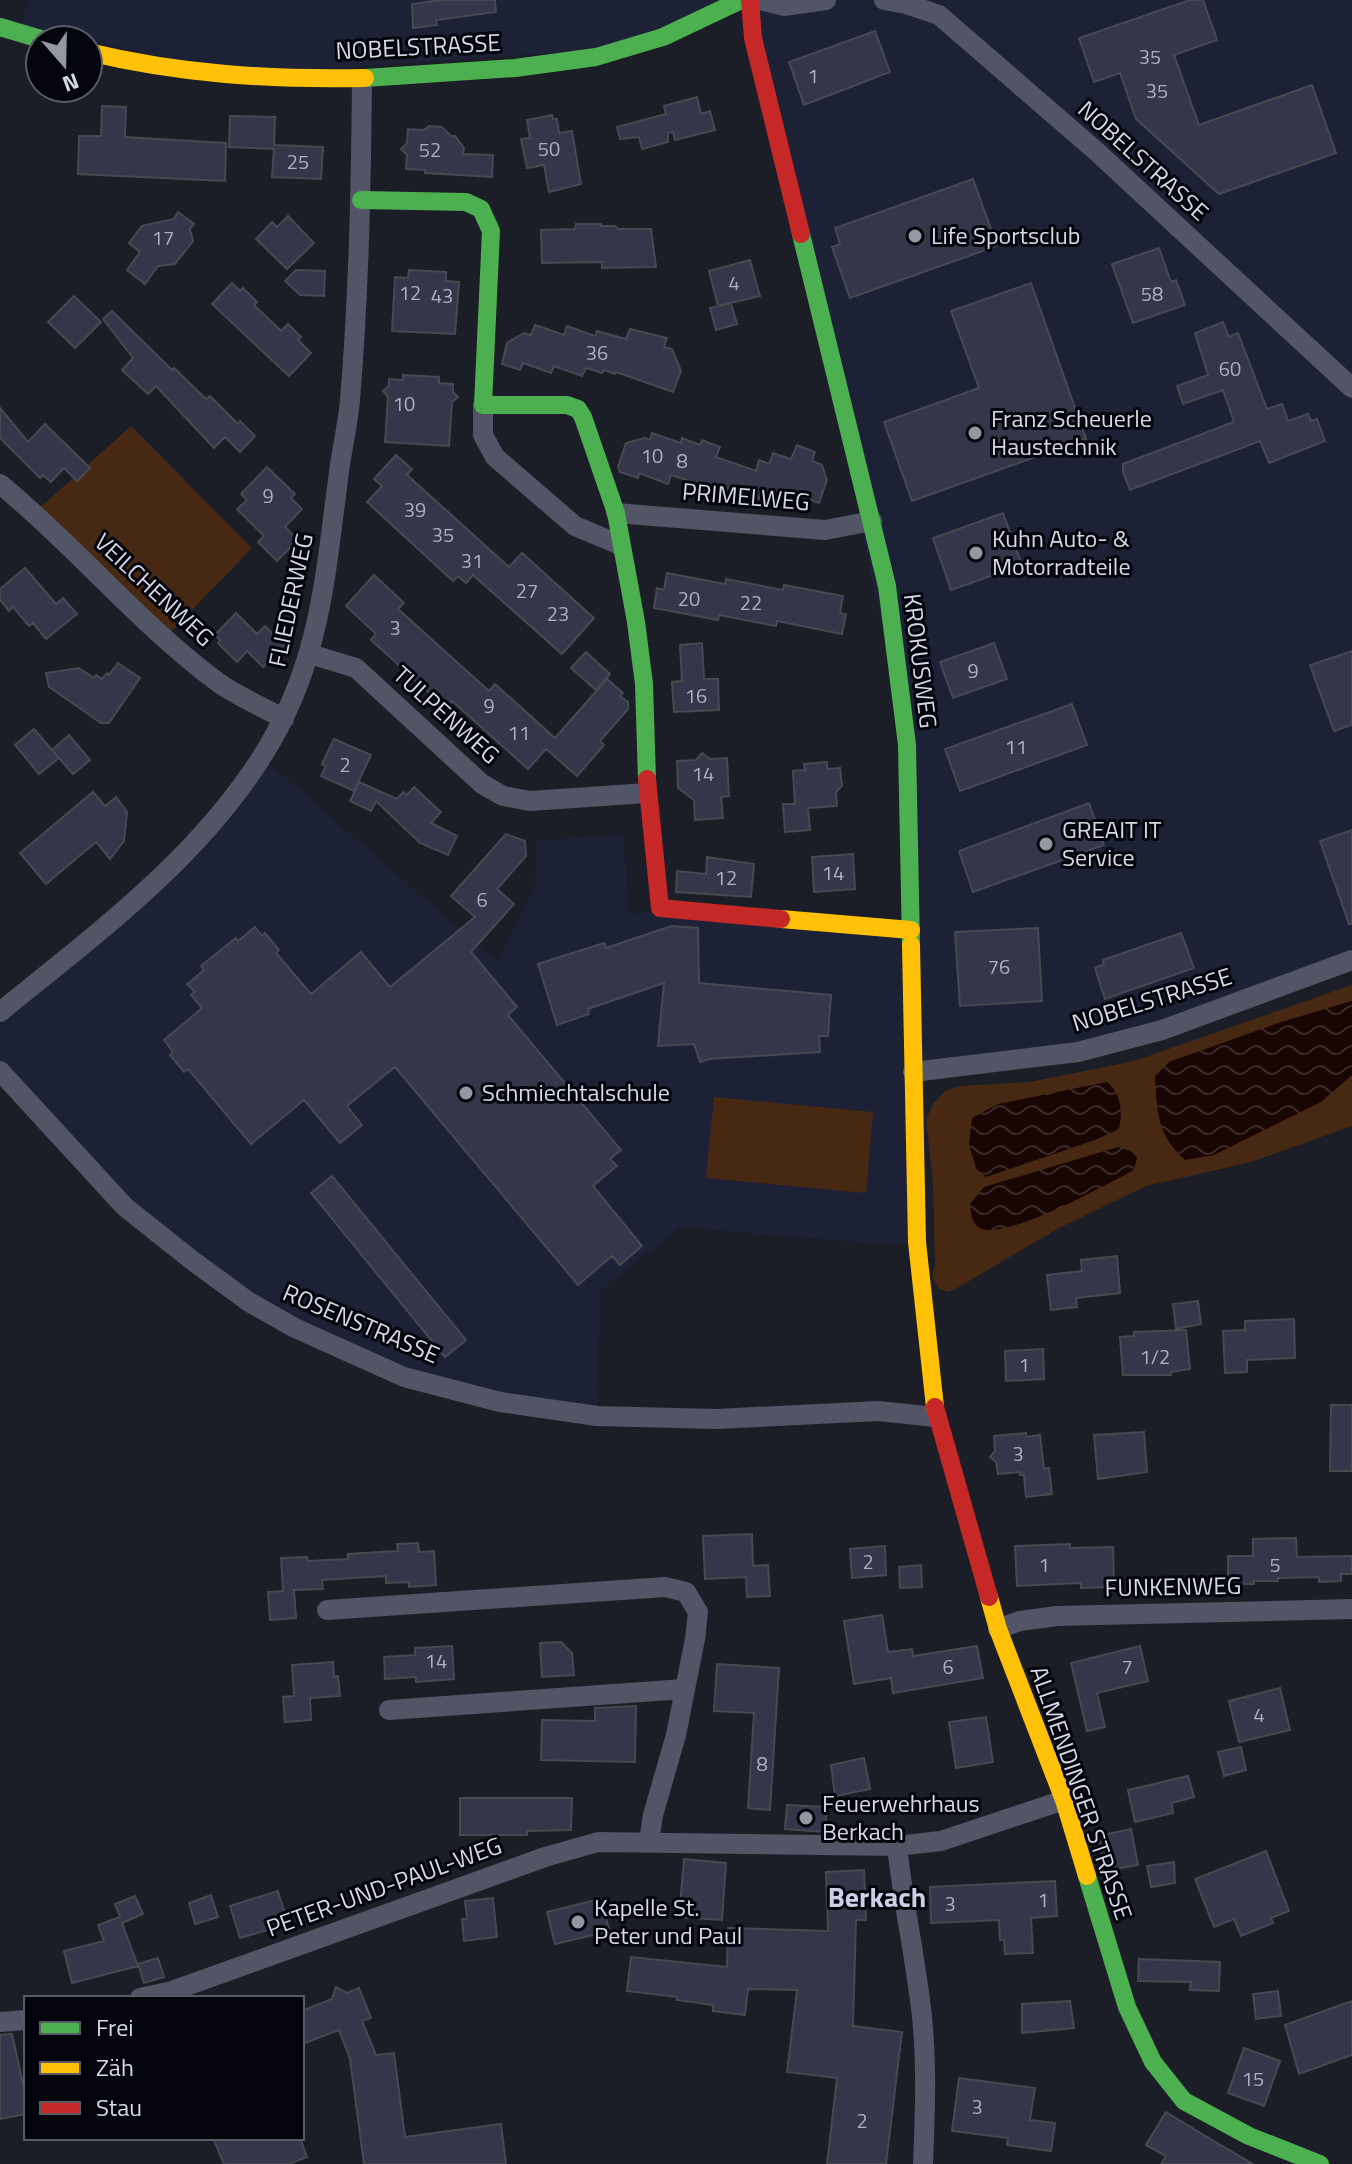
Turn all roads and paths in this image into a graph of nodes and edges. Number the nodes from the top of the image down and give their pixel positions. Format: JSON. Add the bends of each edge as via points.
{"nodes":[{"id":1,"x":741,"y":0,"type":"edge"},
{"id":2,"x":750,"y":0,"type":"edge"},
{"id":3,"x":760,"y":0,"type":"edge"},
{"id":4,"x":826,"y":0,"type":"edge"},
{"id":5,"x":884,"y":0,"type":"edge"},
{"id":6,"x":0,"y":27,"type":"edge"},
{"id":7,"x":24,"y":34,"type":"edge"},
{"id":8,"x":104,"y":55,"type":"edge"},
{"id":9,"x":362,"y":79,"type":"junction"},
{"id":10,"x":361,"y":200,"type":"junction"},
{"id":11,"x":1352,"y":388,"type":"edge"},
{"id":12,"x":483,"y":405,"type":"junction"},
{"id":13,"x":0,"y":484,"type":"edge"},
{"id":14,"x":616,"y":513,"type":"junction"},
{"id":15,"x":872,"y":521,"type":"junction"},
{"id":16,"x":620,"y":545,"type":"junction"},
{"id":17,"x":310,"y":654,"type":"junction"},
{"id":18,"x":284,"y":719,"type":"junction"},
{"id":19,"x":647,"y":793,"type":"junction"},
{"id":20,"x":911,"y":930,"type":"junction"},
{"id":21,"x":1352,"y":960,"type":"edge"},
{"id":22,"x":0,"y":1012,"type":"edge"},
{"id":23,"x":0,"y":1071,"type":"edge"},
{"id":24,"x":913,"y":1072,"type":"junction"},
{"id":25,"x":928,"y":1343,"type":"joint"},
{"id":26,"x":936,"y":1417,"type":"junction"},
{"id":27,"x":1352,"y":1609,"type":"edge"},
{"id":28,"x":327,"y":1610,"type":"dead end"},
{"id":29,"x":998,"y":1629,"type":"junction"},
{"id":30,"x":684,"y":1689,"type":"junction"},
{"id":31,"x":389,"y":1710,"type":"dead end"},
{"id":32,"x":1064,"y":1800,"type":"junction"},
{"id":33,"x":649,"y":1842,"type":"junction"},
{"id":34,"x":897,"y":1846,"type":"junction"},
{"id":35,"x":147,"y":1996,"type":"edge"},
{"id":36,"x":24,"y":2020,"type":"edge"},
{"id":37,"x":0,"y":2022,"type":"edge"},
{"id":38,"x":923,"y":2164,"type":"edge"},
{"id":39,"x":1320,"y":2164,"type":"edge"}],
"edges":[{"from":1,"to":9,"type":"street","name":"NOBELSTRASSE","via":[[635,47],[580,61]]},
{"from":2,"to":15,"type":"street","name":"KROKUSWEG","via":[[753,38]]},
{"from":3,"to":4,"type":"street","via":[[784,6]]},
{"from":5,"to":11,"type":"street","name":"NOBELSTRASSE","via":[[939,15],[1096,151]]},
{"from":6,"to":7,"type":"street"},
{"from":8,"to":9,"type":"street","name":"NOBELSTRASSE","via":[[239,75]]},
{"from":9,"to":10,"type":"street","name":"FLIEDERWEG"},
{"from":10,"to":12,"type":"street","via":[[466,202],[487,219],[491,231]]},
{"from":10,"to":17,"type":"street","name":"FLIEDERWEG","via":[[350,402],[326,583]]},
{"from":12,"to":14,"type":"street","via":[[578,409]]},
{"from":12,"to":16,"type":"street","via":[[483,435],[495,457],[575,526]]},
{"from":13,"to":18,"type":"street","name":"VEILCHENWEG","via":[[164,639],[222,685]]},
{"from":14,"to":15,"type":"street","name":"PRIMELWEG","via":[[825,530]]},
{"from":14,"to":16,"type":"street"},
{"from":15,"to":20,"type":"street","name":"KROKUSWEG","via":[[887,586],[907,745]]},
{"from":16,"to":19,"type":"street","via":[[644,684]]},
{"from":17,"to":18,"type":"street","name":"FLIEDERWEG"},
{"from":17,"to":19,"type":"street","name":"TULPENWEG","via":[[356,668],[482,784],[503,796],[530,801]]},
{"from":18,"to":22,"type":"street","name":"FLIEDERWEG","via":[[253,770],[186,854]]},
{"from":19,"to":20,"type":"street","via":[[660,908]]},
{"from":20,"to":24,"type":"street","name":"KROKUSWEG"},
{"from":21,"to":24,"type":"street","name":"NOBELSTRASSE","via":[[1162,1030],[1078,1052]]},
{"from":23,"to":26,"type":"street","name":"ROSENSTRASSE","via":[[125,1207],[193,1261],[295,1328],[404,1377],[500,1402],[597,1416],[716,1419],[878,1411]]},
{"from":24,"to":25,"type":"street","name":"KROKUSWEG","via":[[917,1242]]},
{"from":25,"to":26,"type":"street","name":"ALLMENDINGER STRASSE"},
{"from":26,"to":29,"type":"street","name":"ALLMENDINGER STRASSE"},
{"from":27,"to":29,"type":"street","name":"FUNKENWEG","via":[[1057,1616]]},
{"from":28,"to":30,"type":"street","via":[[676,1588],[686,1592],[698,1612]]},
{"from":29,"to":32,"type":"street","name":"ALLMENDINGER STRASSE"},
{"from":30,"to":31,"type":"street"},
{"from":30,"to":33,"type":"street"},
{"from":32,"to":34,"type":"street","name":"PETER-UND-PAUL-WEG","via":[[941,1841]]},
{"from":32,"to":39,"type":"street","name":"ALLMENDINGER STRASSE","via":[[1127,2007],[1153,2062],[1184,2101],[1249,2136]]},
{"from":33,"to":34,"type":"street","name":"PETER-UND-PAUL-WEG"},
{"from":33,"to":35,"type":"street","name":"PETER-UND-PAUL-WEG","via":[[598,1842],[545,1857]]},
{"from":34,"to":38,"type":"street","via":[[927,2073]]},
{"from":36,"to":37,"type":"street"}]}
